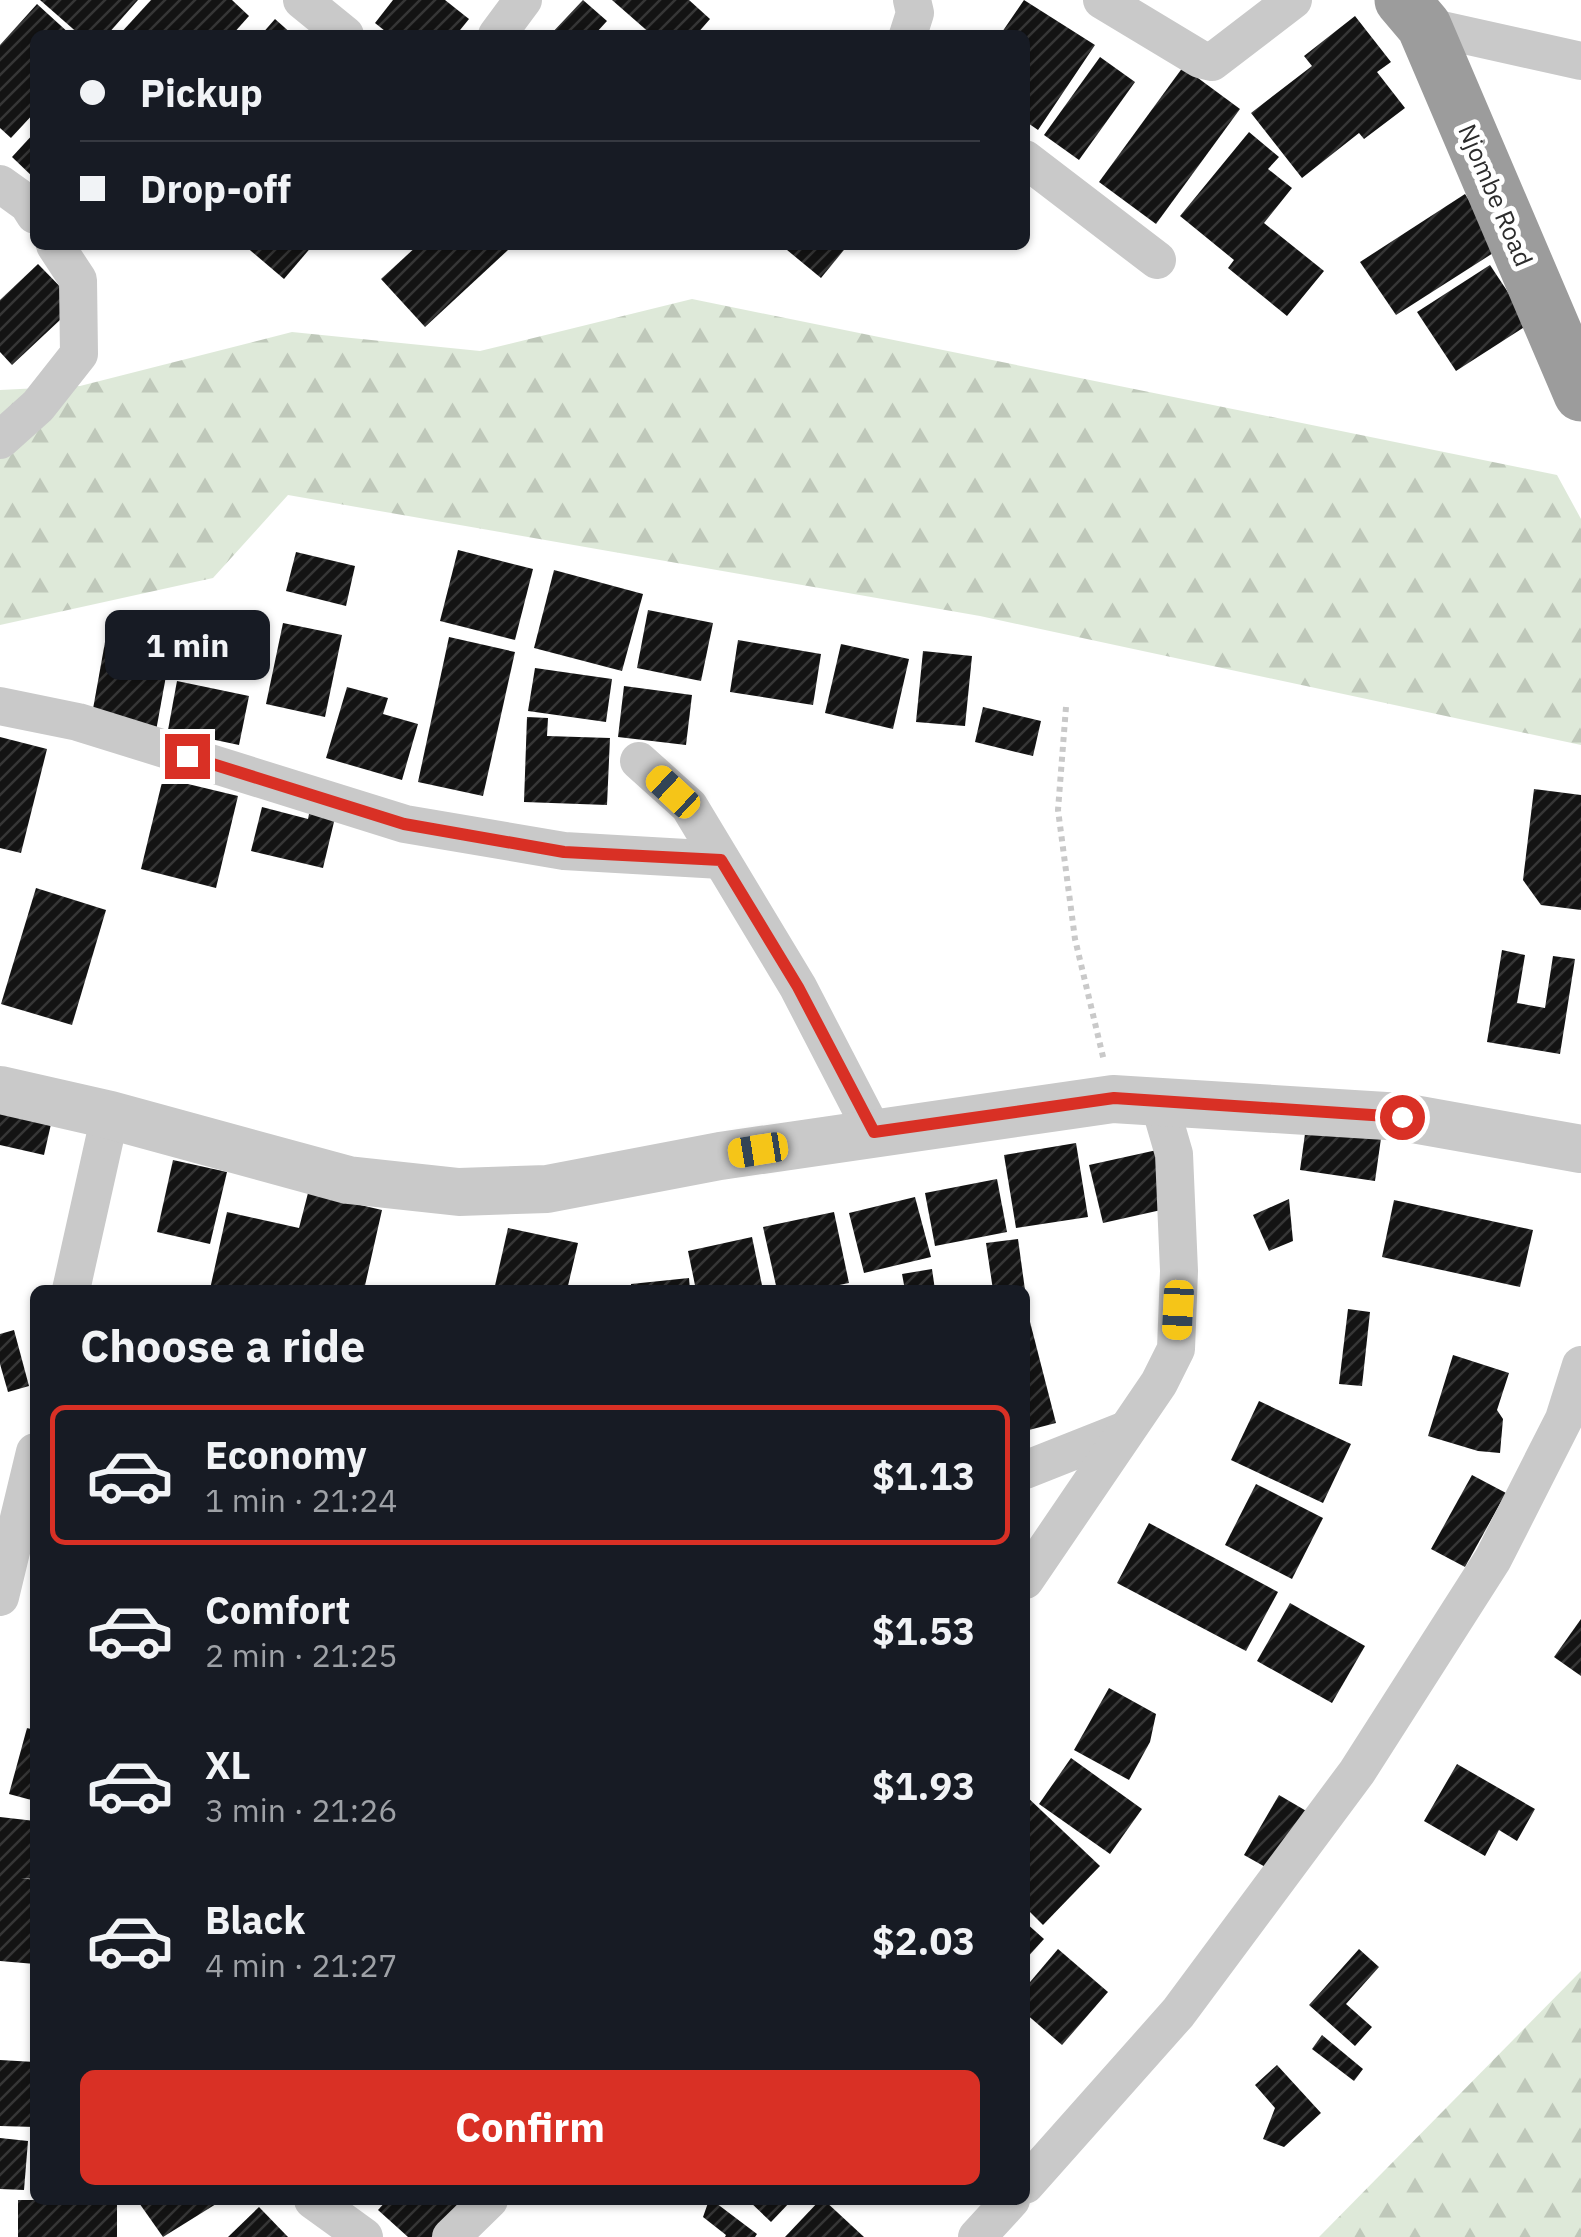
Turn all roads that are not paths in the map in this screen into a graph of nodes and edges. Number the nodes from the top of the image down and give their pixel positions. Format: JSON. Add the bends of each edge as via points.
{"nodes":[{"id":1,"x":302,"y":0,"type":"edge"},
{"id":2,"x":523,"y":0,"type":"edge"},
{"id":3,"x":912,"y":0,"type":"edge"},
{"id":4,"x":1102,"y":0,"type":"edge"},
{"id":5,"x":1293,"y":0,"type":"edge"},
{"id":6,"x":1413,"y":13,"type":"edge"},
{"id":7,"x":339,"y":30,"type":"edge"},
{"id":8,"x":501,"y":30,"type":"edge"},
{"id":9,"x":910,"y":30,"type":"edge"},
{"id":10,"x":1581,"y":61,"type":"edge"},
{"id":11,"x":1030,"y":163,"type":"edge"},
{"id":12,"x":0,"y":184,"type":"edge"},
{"id":13,"x":30,"y":207,"type":"edge"},
{"id":14,"x":58,"y":250,"type":"edge"},
{"id":15,"x":1157,"y":260,"type":"dead end"},
{"id":16,"x":1581,"y":394,"type":"edge"},
{"id":17,"x":0,"y":440,"type":"edge"},
{"id":18,"x":0,"y":706,"type":"edge"},
{"id":19,"x":639,"y":761,"type":"dead end"},
{"id":20,"x":721,"y":860,"type":"junction"},
{"id":21,"x":0,"y":1090,"type":"edge"},
{"id":22,"x":1136,"y":1099,"type":"junction"},
{"id":23,"x":110,"y":1116,"type":"junction"},
{"id":24,"x":874,"y":1132,"type":"junction"},
{"id":25,"x":1581,"y":1149,"type":"edge"},
{"id":26,"x":72,"y":1285,"type":"edge"},
{"id":27,"x":1581,"y":1364,"type":"edge"},
{"id":28,"x":1126,"y":1430,"type":"junction"},
{"id":29,"x":1030,"y":1468,"type":"edge"},
{"id":30,"x":30,"y":1473,"type":"edge"},
{"id":31,"x":1030,"y":1573,"type":"edge"},
{"id":32,"x":0,"y":1597,"type":"edge"},
{"id":33,"x":1030,"y":2179,"type":"edge"},
{"id":34,"x":320,"y":2205,"type":"edge"},
{"id":35,"x":485,"y":2205,"type":"edge"},
{"id":36,"x":1006,"y":2205,"type":"edge"},
{"id":37,"x":364,"y":2237,"type":"edge"},
{"id":38,"x":451,"y":2237,"type":"edge"},
{"id":39,"x":977,"y":2237,"type":"edge"}],
"edges":[{"from":1,"to":7,"type":"street"},
{"from":2,"to":8,"type":"street"},
{"from":3,"to":9,"type":"street"},
{"from":4,"to":5,"type":"street","via":[[1212,62]]},
{"from":6,"to":10,"type":"street"},
{"from":6,"to":16,"type":"highway","name":"Njombe Road"},
{"from":11,"to":15,"type":"street"},
{"from":12,"to":13,"type":"street"},
{"from":14,"to":17,"type":"street","via":[[78,280],[79,354]]},
{"from":18,"to":20,"type":"street","via":[[78,722],[404,824],[564,852]]},
{"from":19,"to":20,"type":"street","via":[[688,806]]},
{"from":20,"to":24,"type":"street"},
{"from":21,"to":23,"type":"street"},
{"from":22,"to":24,"type":"street"},
{"from":22,"to":25,"type":"street","via":[[1402,1117]]},
{"from":22,"to":28,"type":"street","via":[[1174,1154],[1180,1271],[1176,1349]]},
{"from":23,"to":24,"type":"street","via":[[348,1180],[459,1192],[547,1189]]},
{"from":23,"to":26,"type":"street"},
{"from":27,"to":33,"type":"street","via":[[1564,1419],[1492,1559],[1357,1772],[1178,2013]]},
{"from":28,"to":29,"type":"street"},
{"from":28,"to":31,"type":"street"},
{"from":30,"to":32,"type":"street"},
{"from":34,"to":37,"type":"street"},
{"from":35,"to":38,"type":"street"},
{"from":36,"to":39,"type":"street"}]}
